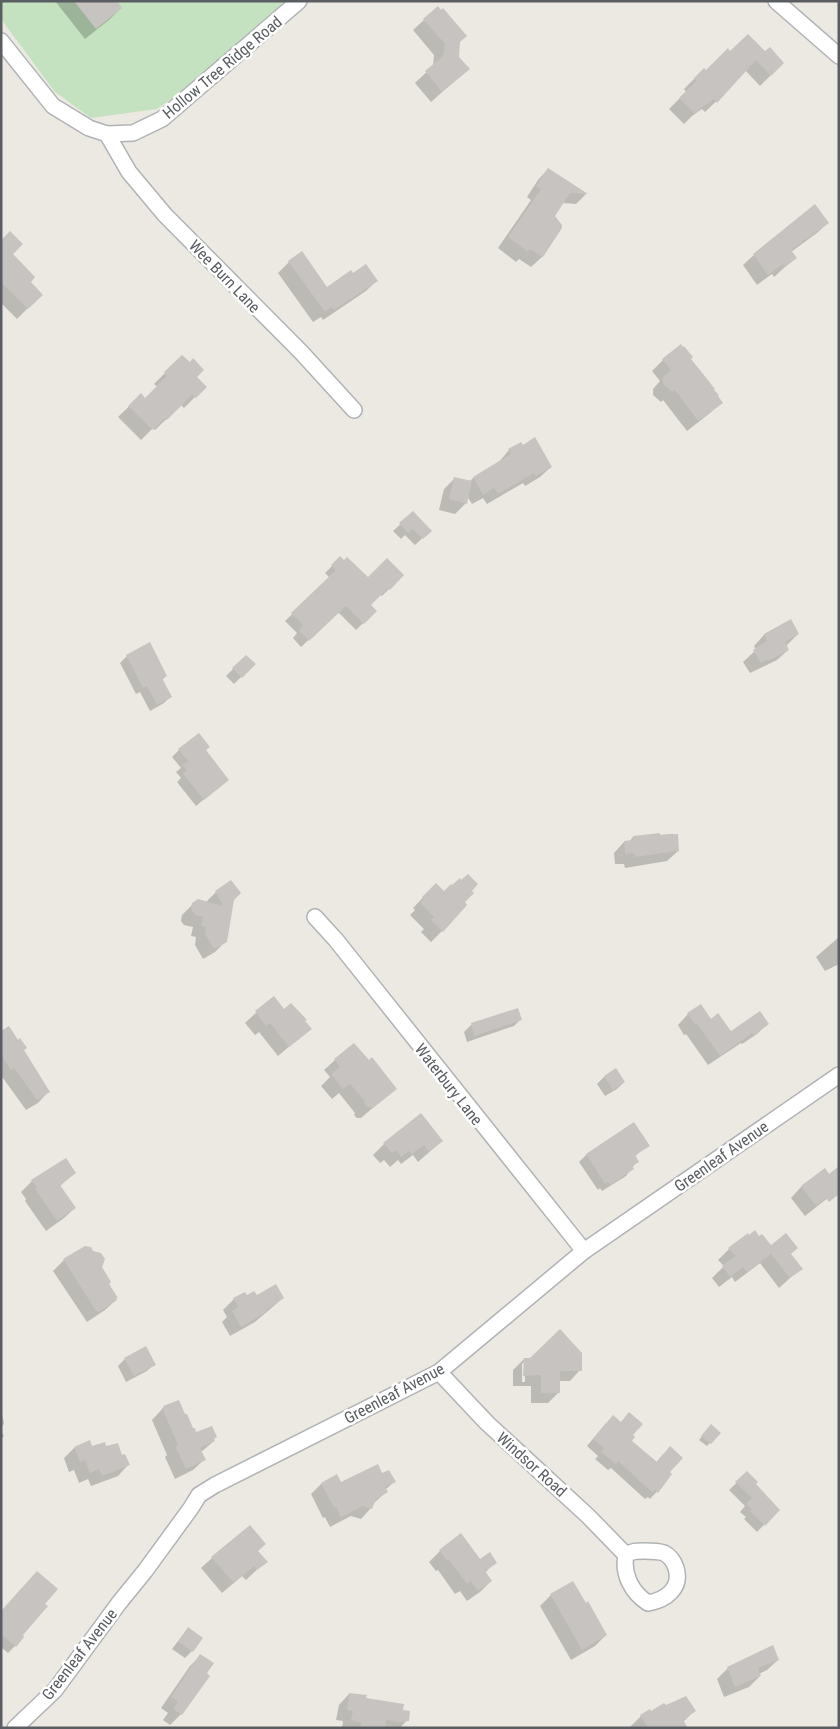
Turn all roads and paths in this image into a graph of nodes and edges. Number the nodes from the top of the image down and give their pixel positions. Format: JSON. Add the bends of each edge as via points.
{"nodes":[{"id":1,"x":299,"y":1,"type":"edge"},
{"id":2,"x":776,"y":1,"type":"edge"},
{"id":3,"x":1,"y":41,"type":"edge"},
{"id":4,"x":839,"y":56,"type":"edge"},
{"id":5,"x":107,"y":134,"type":"junction"},
{"id":6,"x":354,"y":410,"type":"dead end"},
{"id":7,"x":315,"y":917,"type":"dead end"},
{"id":8,"x":839,"y":1075,"type":"edge"},
{"id":9,"x":584,"y":1251,"type":"junction"},
{"id":10,"x":439,"y":1372,"type":"junction"},
{"id":11,"x":626,"y":1555,"type":"dead end"},
{"id":12,"x":15,"y":1728,"type":"edge"}],
"edges":[{"from":1,"to":5,"type":"street","name":"Hollow Tree Ridge Road","via":[[162,119],[133,134]]},
{"from":2,"to":4,"type":"street"},
{"from":3,"to":5,"type":"street","name":"Hollow Tree Ridge Road","via":[[53,106],[89,128]]},
{"from":5,"to":6,"type":"street","name":"Wee Burn Lane","via":[[129,172],[165,215]]},
{"from":7,"to":9,"type":"street","name":"Waterbury Lane"},
{"from":8,"to":9,"type":"street","name":"Greenleaf Avenue"},
{"from":9,"to":10,"type":"street","name":"Greenleaf Avenue"},
{"from":10,"to":11,"type":"street","name":"Windsor Road","via":[[487,1423]]},
{"from":10,"to":12,"type":"street","name":"Greenleaf Avenue","via":[[199,1495],[55,1690]]}]}
